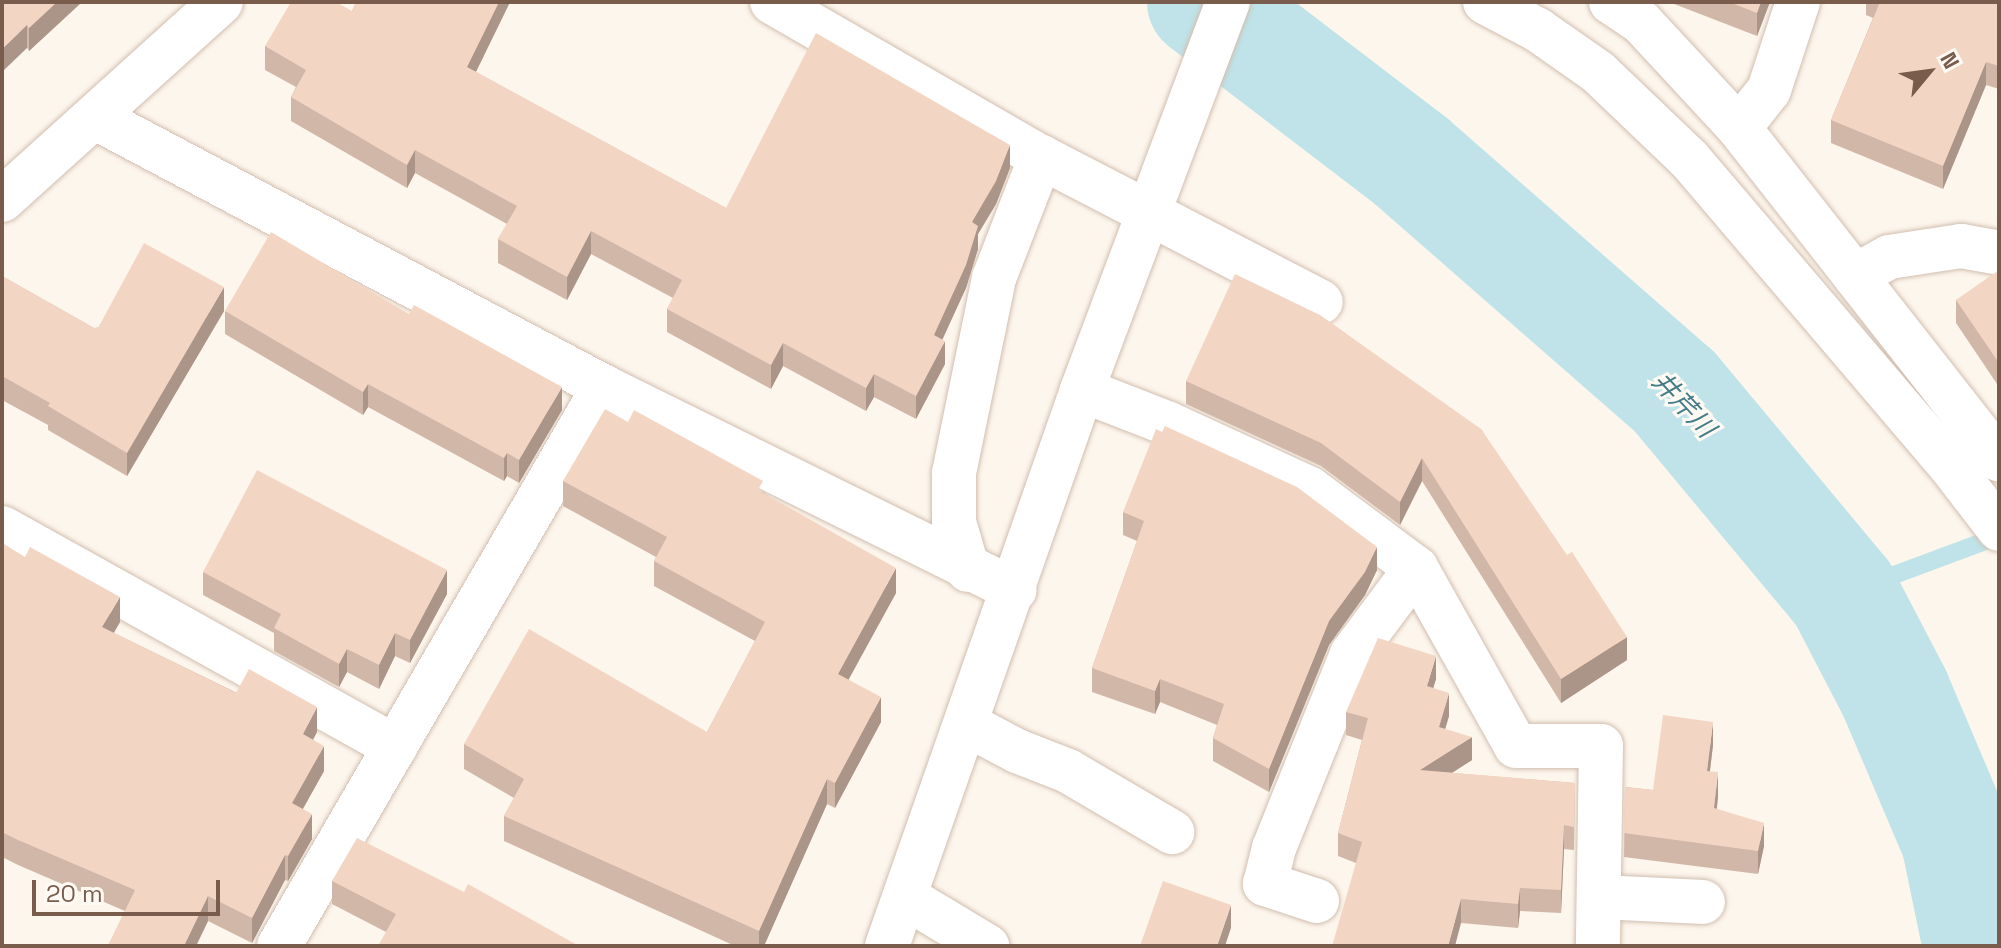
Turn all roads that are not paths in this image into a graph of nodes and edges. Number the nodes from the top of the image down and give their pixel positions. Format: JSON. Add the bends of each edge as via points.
{"nodes":[{"id":1,"x":221,"y":2,"type":"edge"},
{"id":2,"x":772,"y":2,"type":"edge"},
{"id":3,"x":1228,"y":2,"type":"edge"},
{"id":4,"x":1485,"y":2,"type":"edge"},
{"id":5,"x":1611,"y":2,"type":"edge"},
{"id":6,"x":1798,"y":2,"type":"edge"},
{"id":7,"x":96,"y":118,"type":"junction"},
{"id":8,"x":1739,"y":128,"type":"junction"},
{"id":9,"x":1041,"y":157,"type":"junction"},
{"id":10,"x":1155,"y":197,"type":"junction"},
{"id":11,"x":2,"y":200,"type":"edge"},
{"id":12,"x":1999,"y":253,"type":"edge"},
{"id":13,"x":1855,"y":276,"type":"junction"},
{"id":14,"x":1321,"y":302,"type":"dead end"},
{"id":15,"x":604,"y":387,"type":"junction"},
{"id":16,"x":1082,"y":390,"type":"junction"},
{"id":17,"x":1999,"y":459,"type":"edge"},
{"id":18,"x":2,"y":528,"type":"edge"},
{"id":19,"x":1999,"y":529,"type":"edge"},
{"id":20,"x":1416,"y":568,"type":"junction"},
{"id":21,"x":968,"y":570,"type":"junction"},
{"id":22,"x":1014,"y":590,"type":"junction"},
{"id":23,"x":966,"y":724,"type":"junction"},
{"id":24,"x":395,"y":747,"type":"junction"},
{"id":25,"x":1172,"y":832,"type":"dead end"},
{"id":26,"x":905,"y":897,"type":"junction"},
{"id":27,"x":1601,"y":897,"type":"junction"},
{"id":28,"x":1317,"y":901,"type":"dead end"},
{"id":29,"x":1703,"y":902,"type":"dead end"},
{"id":30,"x":279,"y":946,"type":"edge"},
{"id":31,"x":887,"y":946,"type":"edge"},
{"id":32,"x":987,"y":946,"type":"edge"},
{"id":33,"x":1598,"y":946,"type":"edge"}],
"edges":[{"from":1,"to":7,"type":"street"},
{"from":2,"to":9,"type":"street"},
{"from":3,"to":10,"type":"street"},
{"from":4,"to":19,"type":"street","via":[[1538,30],[1598,72],[1690,160]]},
{"from":5,"to":8,"type":"street","via":[[1641,22]]},
{"from":6,"to":8,"type":"street","via":[[1769,90]]},
{"from":7,"to":11,"type":"street"},
{"from":7,"to":15,"type":"street"},
{"from":8,"to":13,"type":"street"},
{"from":9,"to":10,"type":"street"},
{"from":9,"to":21,"type":"street","via":[[994,278],[954,473],[954,522]]},
{"from":10,"to":14,"type":"street"},
{"from":10,"to":16,"type":"street"},
{"from":12,"to":13,"type":"street","via":[[1961,246],[1889,257]]},
{"from":13,"to":17,"type":"street"},
{"from":15,"to":21,"type":"street"},
{"from":15,"to":24,"type":"street"},
{"from":16,"to":20,"type":"street","via":[[1310,489]]},
{"from":16,"to":22,"type":"street"},
{"from":18,"to":24,"type":"street"},
{"from":20,"to":27,"type":"street","via":[[1516,746],[1601,746]]},
{"from":20,"to":28,"type":"street","via":[[1352,654],[1274,848],[1265,884]]},
{"from":21,"to":22,"type":"street"},
{"from":22,"to":23,"type":"street"},
{"from":23,"to":25,"type":"street","via":[[1068,771]]},
{"from":23,"to":26,"type":"street"},
{"from":24,"to":30,"type":"street"},
{"from":26,"to":31,"type":"street"},
{"from":26,"to":32,"type":"street"},
{"from":27,"to":29,"type":"street"},
{"from":27,"to":33,"type":"street"}]}
